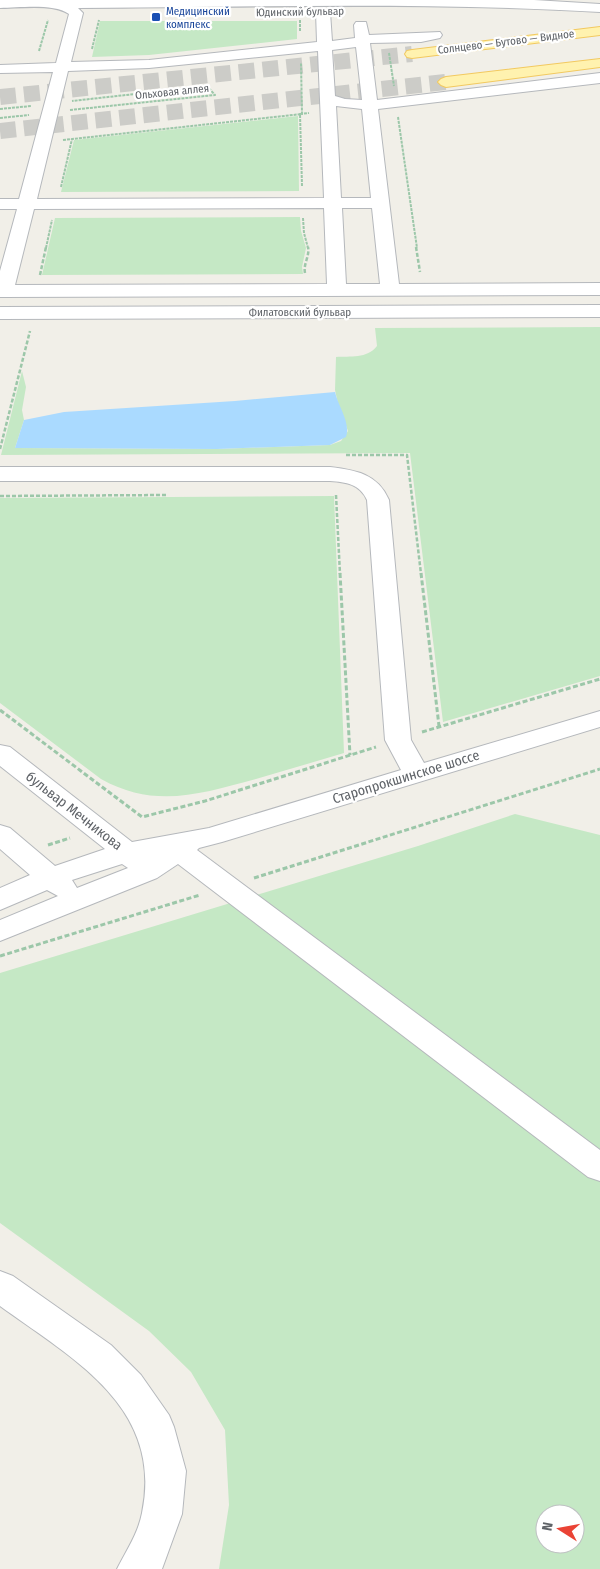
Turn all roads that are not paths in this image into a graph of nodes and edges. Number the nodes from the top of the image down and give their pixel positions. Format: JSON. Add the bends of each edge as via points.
{"nodes":[{"id":1,"x":36,"y":2,"type":"edge"},
{"id":2,"x":178,"y":2,"type":"edge"},
{"id":3,"x":0,"y":4,"type":"edge"},
{"id":4,"x":52,"y":4,"type":"junction"},
{"id":5,"x":363,"y":5,"type":"edge"},
{"id":6,"x":600,"y":8,"type":"edge"},
{"id":7,"x":331,"y":12,"type":"junction"},
{"id":8,"x":0,"y":13,"type":"edge"},
{"id":9,"x":76,"y":13,"type":"junction"},
{"id":10,"x":600,"y":14,"type":"edge"},
{"id":11,"x":600,"y":31,"type":"edge"},
{"id":12,"x":435,"y":35,"type":"dead end"},
{"id":13,"x":363,"y":41,"type":"junction"},
{"id":14,"x":325,"y":46,"type":"junction"},
{"id":15,"x":412,"y":54,"type":"tunnel mouth"},
{"id":16,"x":600,"y":63,"type":"edge"},
{"id":17,"x":61,"y":68,"type":"junction"},
{"id":18,"x":0,"y":69,"type":"edge"},
{"id":19,"x":600,"y":78,"type":"edge"},
{"id":20,"x":446,"y":82,"type":"tunnel mouth"},
{"id":21,"x":327,"y":105,"type":"junction"},
{"id":22,"x":370,"y":105,"type":"junction"},
{"id":23,"x":333,"y":202,"type":"junction"},
{"id":24,"x":381,"y":202,"type":"junction"},
{"id":25,"x":0,"y":204,"type":"edge"},
{"id":26,"x":27,"y":204,"type":"junction"},
{"id":27,"x":390,"y":289,"type":"junction"},
{"id":28,"x":600,"y":289,"type":"edge"},
{"id":29,"x":337,"y":290,"type":"junction"},
{"id":30,"x":2,"y":291,"type":"edge"},
{"id":31,"x":600,"y":311,"type":"edge"},
{"id":32,"x":0,"y":314,"type":"edge"},
{"id":33,"x":0,"y":474,"type":"edge"},
{"id":34,"x":600,"y":719,"type":"edge"},
{"id":35,"x":0,"y":753,"type":"edge"},
{"id":36,"x":417,"y":774,"type":"junction"},
{"id":37,"x":0,"y":834,"type":"edge"},
{"id":38,"x":212,"y":836,"type":"junction"},
{"id":39,"x":178,"y":850,"type":"junction"},
{"id":40,"x":137,"y":861,"type":"junction"},
{"id":41,"x":51,"y":877,"type":"junction"},
{"id":42,"x":76,"y":898,"type":"junction"},
{"id":43,"x":0,"y":900,"type":"edge"},
{"id":44,"x":0,"y":931,"type":"edge"},
{"id":45,"x":600,"y":1168,"type":"edge"},
{"id":46,"x":0,"y":1286,"type":"edge"},
{"id":47,"x":138,"y":1569,"type":"edge"}],
"edges":[{"from":1,"to":3,"type":"street","name":"Юдинский бульвар"},
{"from":1,"to":4,"type":"street","name":"Юдинский бульвар"},
{"from":2,"to":4,"type":"street","name":"Юдинский бульвар"},
{"from":2,"to":5,"type":"street","name":"Юдинский бульвар"},
{"from":4,"to":9,"type":"street","via":[[70,8]]},
{"from":5,"to":6,"type":"street","via":[[400,2]]},
{"from":5,"to":7,"type":"street","name":"Юдинский бульвар"},
{"from":5,"to":10,"type":"street","name":"Юдинский бульвар"},
{"from":5,"to":13,"type":"street"},
{"from":7,"to":9,"type":"street","name":"Юдинский бульвар"},
{"from":7,"to":14,"type":"street"},
{"from":8,"to":9,"type":"street","name":"Юдинский бульвар"},
{"from":9,"to":17,"type":"street"},
{"from":11,"to":15,"type":"main road","name":"Солнцево — Бутово — Видное"},
{"from":12,"to":13,"type":"street"},
{"from":13,"to":14,"type":"street"},
{"from":13,"to":22,"type":"street"},
{"from":14,"to":17,"type":"street","via":[[191,60]]},
{"from":14,"to":21,"type":"street"},
{"from":16,"to":20,"type":"main road"},
{"from":17,"to":18,"type":"street"},
{"from":17,"to":26,"type":"street"},
{"from":19,"to":22,"type":"street"},
{"from":21,"to":22,"type":"street"},
{"from":21,"to":23,"type":"street"},
{"from":22,"to":24,"type":"street"},
{"from":23,"to":24,"type":"street"},
{"from":23,"to":26,"type":"street"},
{"from":23,"to":29,"type":"street"},
{"from":24,"to":27,"type":"street"},
{"from":25,"to":26,"type":"street"},
{"from":26,"to":30,"type":"street"},
{"from":27,"to":28,"type":"street","name":"Филатовский бульвар"},
{"from":27,"to":29,"type":"street","name":"Филатовский бульвар"},
{"from":29,"to":30,"type":"street","name":"Филатовский бульвар"},
{"from":31,"to":32,"type":"street","name":"Филатовский бульвар"},
{"from":33,"to":36,"type":"street","via":[[330,474],[354,477],[364,482],[375,492],[378,500],[398,740]]},
{"from":34,"to":36,"type":"street","name":"Старопрокшинское шоссе"},
{"from":35,"to":40,"type":"street","name":"бульвар Мечникова"},
{"from":36,"to":38,"type":"street","name":"Старопрокшинское шоссе"},
{"from":37,"to":41,"type":"street"},
{"from":38,"to":39,"type":"street","name":"Старопрокшинское шоссе"},
{"from":38,"to":40,"type":"street","name":"Старопрокшинское шоссе"},
{"from":39,"to":40,"type":"street","name":"Старопрокшинское шоссе"},
{"from":39,"to":45,"type":"street"},
{"from":40,"to":41,"type":"street","name":"Старопрокшинское шоссе"},
{"from":40,"to":42,"type":"street","name":"Старопрокшинское шоссе"},
{"from":41,"to":42,"type":"street"},
{"from":41,"to":43,"type":"street","name":"Старопрокшинское шоссе"},
{"from":42,"to":44,"type":"street","name":"Старопрокшинское шоссе"},
{"from":46,"to":47,"type":"street","via":[[98,1356],[128,1386],[155,1427],[166,1471],[162,1514],[147,1556]]}]}
